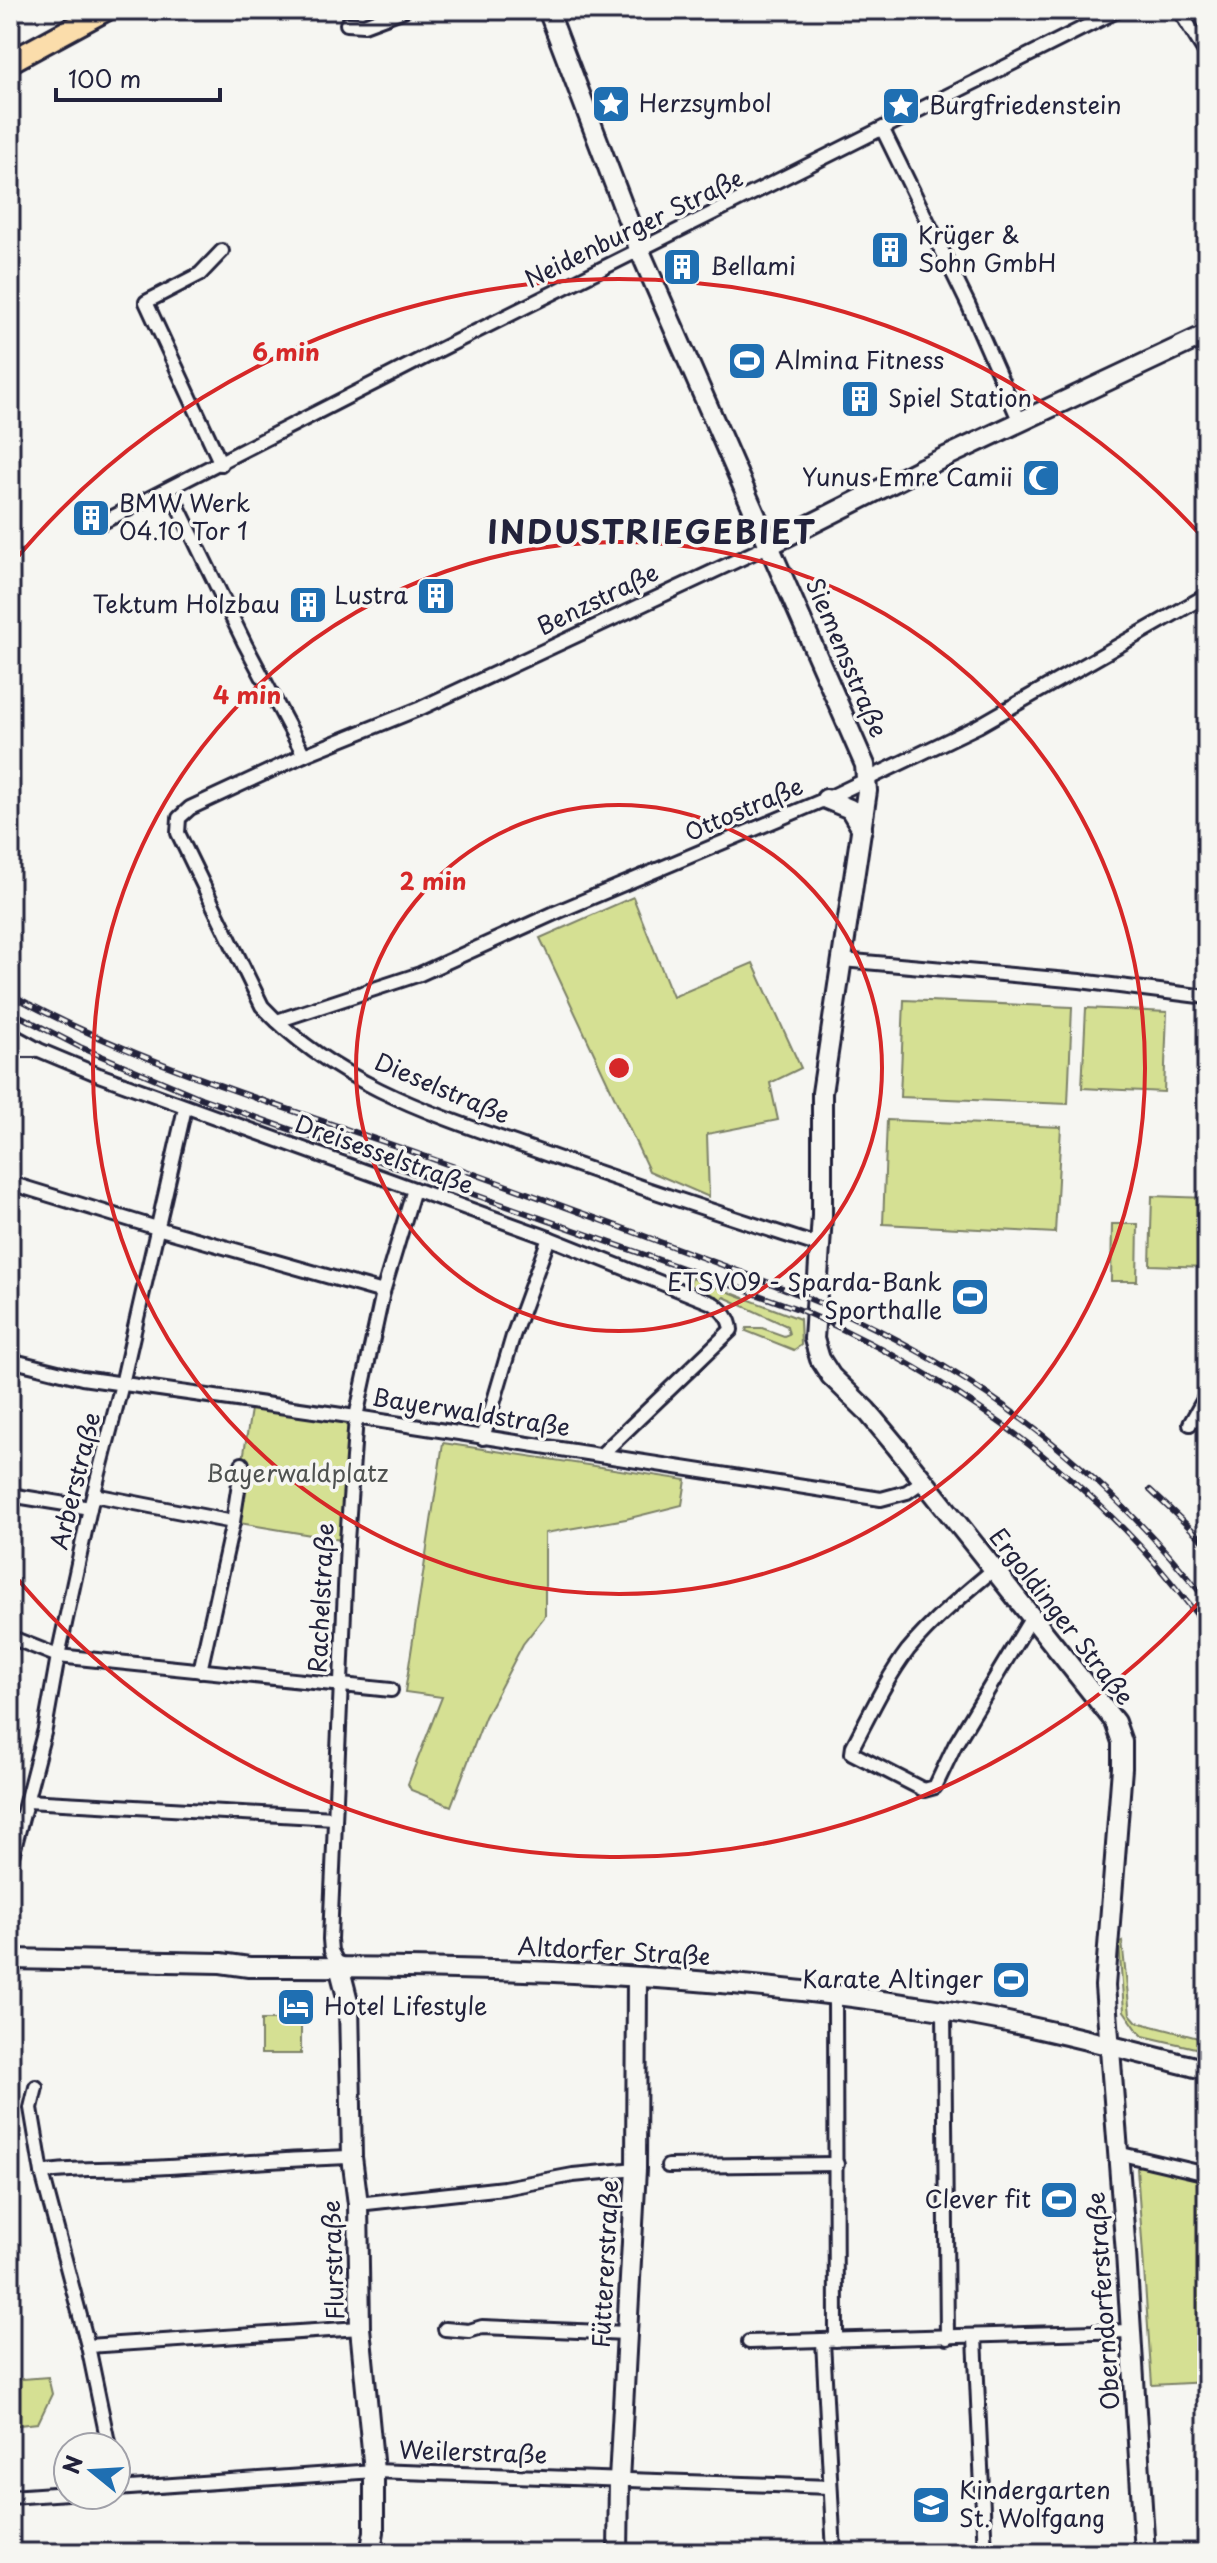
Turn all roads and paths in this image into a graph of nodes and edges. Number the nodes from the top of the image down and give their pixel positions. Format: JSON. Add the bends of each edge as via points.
{"nodes":[{"id":1,"x":106,"y":10,"type":"edge"},
{"id":2,"x":404,"y":10,"type":"edge"},
{"id":3,"x":548,"y":10,"type":"edge"},
{"id":4,"x":1119,"y":10,"type":"edge"},
{"id":5,"x":1179,"y":10,"type":"edge"},
{"id":6,"x":347,"y":24,"type":"dead end"},
{"id":7,"x":1207,"y":55,"type":"edge"},
{"id":8,"x":10,"y":62,"type":"edge"},
{"id":9,"x":883,"y":130,"type":"junction"},
{"id":10,"x":222,"y":251,"type":"dead end"},
{"id":11,"x":640,"y":251,"type":"junction"},
{"id":12,"x":1207,"y":334,"type":"edge"},
{"id":13,"x":1020,"y":422,"type":"junction"},
{"id":14,"x":221,"y":464,"type":"junction"},
{"id":15,"x":170,"y":490,"type":"junction"},
{"id":16,"x":101,"y":523,"type":"dead end"},
{"id":17,"x":770,"y":545,"type":"junction"},
{"id":18,"x":1207,"y":595,"type":"edge"},
{"id":19,"x":304,"y":755,"type":"junction"},
{"id":20,"x":868,"y":779,"type":"junction"},
{"id":21,"x":826,"y":799,"type":"junction"},
{"id":22,"x":179,"y":818,"type":"joint"},
{"id":23,"x":862,"y":829,"type":"junction"},
{"id":24,"x":842,"y":960,"type":"junction"},
{"id":25,"x":1207,"y":997,"type":"edge"},
{"id":26,"x":277,"y":1021,"type":"junction"},
{"id":27,"x":10,"y":1034,"type":"edge"},
{"id":28,"x":10,"y":1050,"type":"edge"},
{"id":29,"x":39,"y":1050,"type":"junction"},
{"id":30,"x":185,"y":1108,"type":"junction"},
{"id":31,"x":10,"y":1183,"type":"edge"},
{"id":32,"x":414,"y":1189,"type":"junction"},
{"id":33,"x":157,"y":1228,"type":"junction"},
{"id":34,"x":549,"y":1238,"type":"junction"},
{"id":35,"x":820,"y":1246,"type":"junction"},
{"id":36,"x":383,"y":1292,"type":"junction"},
{"id":37,"x":815,"y":1320,"type":"joint"},
{"id":38,"x":10,"y":1360,"type":"edge"},
{"id":39,"x":122,"y":1384,"type":"junction"},
{"id":40,"x":1207,"y":1394,"type":"edge"},
{"id":41,"x":356,"y":1417,"type":"junction"},
{"id":42,"x":1190,"y":1424,"type":"dead end"},
{"id":43,"x":483,"y":1438,"type":"junction"},
{"id":44,"x":601,"y":1455,"type":"junction"},
{"id":45,"x":242,"y":1464,"type":"dead end"},
{"id":46,"x":923,"y":1481,"type":"junction"},
{"id":47,"x":10,"y":1495,"type":"edge"},
{"id":48,"x":92,"y":1502,"type":"junction"},
{"id":49,"x":233,"y":1522,"type":"junction"},
{"id":50,"x":993,"y":1570,"type":"junction"},
{"id":51,"x":1032,"y":1617,"type":"junction"},
{"id":52,"x":10,"y":1637,"type":"edge"},
{"id":53,"x":58,"y":1656,"type":"junction"},
{"id":54,"x":200,"y":1671,"type":"junction"},
{"id":55,"x":340,"y":1686,"type":"junction"},
{"id":56,"x":391,"y":1690,"type":"dead end"},
{"id":57,"x":27,"y":1801,"type":"junction"},
{"id":58,"x":334,"y":1818,"type":"junction"},
{"id":59,"x":16,"y":1821,"type":"edge"},
{"id":60,"x":10,"y":1864,"type":"edge"},
{"id":61,"x":10,"y":1959,"type":"edge"},
{"id":62,"x":339,"y":1966,"type":"junction"},
{"id":63,"x":637,"y":1977,"type":"junction"},
{"id":64,"x":835,"y":1995,"type":"junction"},
{"id":65,"x":944,"y":2010,"type":"junction"},
{"id":66,"x":1109,"y":2045,"type":"junction"},
{"id":67,"x":1207,"y":2070,"type":"edge"},
{"id":68,"x":36,"y":2087,"type":"dead end"},
{"id":69,"x":1117,"y":2153,"type":"junction"},
{"id":70,"x":352,"y":2157,"type":"junction"},
{"id":71,"x":837,"y":2164,"type":"junction"},
{"id":72,"x":668,"y":2166,"type":"dead end"},
{"id":73,"x":636,"y":2169,"type":"junction"},
{"id":74,"x":42,"y":2173,"type":"junction"},
{"id":75,"x":1207,"y":2174,"type":"edge"},
{"id":76,"x":358,"y":2204,"type":"junction"},
{"id":77,"x":360,"y":2328,"type":"junction"},
{"id":78,"x":445,"y":2329,"type":"dead end"},
{"id":79,"x":1130,"y":2331,"type":"junction"},
{"id":80,"x":627,"y":2333,"type":"junction"},
{"id":81,"x":975,"y":2337,"type":"junction"},
{"id":82,"x":947,"y":2338,"type":"junction"},
{"id":83,"x":830,"y":2340,"type":"junction"},
{"id":84,"x":749,"y":2342,"type":"dead end"},
{"id":85,"x":88,"y":2346,"type":"junction"},
{"id":86,"x":106,"y":2431,"type":"edge"},
{"id":87,"x":374,"y":2471,"type":"junction"},
{"id":88,"x":619,"y":2480,"type":"junction"},
{"id":89,"x":132,"y":2486,"type":"edge"},
{"id":90,"x":830,"y":2487,"type":"junction"},
{"id":91,"x":52,"y":2494,"type":"edge"},
{"id":92,"x":10,"y":2497,"type":"edge"},
{"id":93,"x":370,"y":2553,"type":"edge"},
{"id":94,"x":618,"y":2553,"type":"edge"},
{"id":95,"x":834,"y":2553,"type":"edge"},
{"id":96,"x":985,"y":2553,"type":"edge"},
{"id":97,"x":1145,"y":2553,"type":"edge"}],
"edges":[{"from":1,"to":8,"type":"main road"},
{"from":2,"to":6,"type":"street","via":[[364,25]]},
{"from":3,"to":11,"type":"main road","name":"Siemensstraße"},
{"from":4,"to":9,"type":"street","name":"Neidenburger Straße"},
{"from":5,"to":7,"type":"street"},
{"from":9,"to":11,"type":"street","name":"Neidenburger Straße"},
{"from":9,"to":13,"type":"street"},
{"from":10,"to":14,"type":"street","via":[[200,274],[146,302]]},
{"from":11,"to":14,"type":"street","name":"Neidenburger Straße"},
{"from":11,"to":17,"type":"main road","name":"Siemensstraße"},
{"from":12,"to":13,"type":"main road","name":"Benzstraße"},
{"from":13,"to":17,"type":"main road","name":"Benzstraße"},
{"from":14,"to":15,"type":"street","name":"Neidenburger Straße"},
{"from":15,"to":16,"type":"street","name":"Neidenburger Straße"},
{"from":15,"to":19,"type":"street"},
{"from":17,"to":19,"type":"street","name":"Benzstraße","via":[[445,698]]},
{"from":17,"to":20,"type":"main road","name":"Siemensstraße"},
{"from":18,"to":20,"type":"street","name":"Ottostraße","via":[[978,726]]},
{"from":19,"to":22,"type":"street","name":"Benzstraße"},
{"from":20,"to":21,"type":"street","name":"Ottostraße"},
{"from":20,"to":23,"type":"main road","name":"Siemensstraße"},
{"from":21,"to":23,"type":"main road","via":[[850,809]]},
{"from":21,"to":26,"type":"street","name":"Ottostraße","via":[[420,974]]},
{"from":22,"to":26,"type":"street","name":"Dieselstraße","via":[[178,833],[262,1006]]},
{"from":23,"to":24,"type":"main road","name":"Siemensstraße"},
{"from":24,"to":25,"type":"street"},
{"from":24,"to":35,"type":"main road","name":"Siemensstraße","via":[[822,1093]]},
{"from":26,"to":35,"type":"street","name":"Dieselstraße","via":[[335,1067],[423,1111]]},
{"from":27,"to":29,"type":"street","name":"Dreisesselstraße"},
{"from":28,"to":29,"type":"street"},
{"from":29,"to":30,"type":"street","name":"Dreisesselstraße"},
{"from":30,"to":32,"type":"street","name":"Dreisesselstraße"},
{"from":30,"to":33,"type":"street","name":"Arberstraße"},
{"from":31,"to":33,"type":"street"},
{"from":32,"to":34,"type":"street","name":"Dreisesselstraße"},
{"from":32,"to":36,"type":"street","name":"Rachelstraße"},
{"from":33,"to":36,"type":"street"},
{"from":33,"to":39,"type":"street","name":"Arberstraße"},
{"from":34,"to":43,"type":"street"},
{"from":34,"to":44,"type":"street","name":"Dreisesselstraße","via":[[714,1304],[730,1322],[731,1330]]},
{"from":35,"to":37,"type":"main road","name":"Siemensstraße"},
{"from":36,"to":41,"type":"street","name":"Rachelstraße"},
{"from":37,"to":46,"type":"main road","name":"Ergoldinger Straße","via":[[816,1351],[825,1368]]},
{"from":38,"to":39,"type":"street","name":"Bayerwaldstraße"},
{"from":39,"to":41,"type":"street","name":"Bayerwaldstraße"},
{"from":39,"to":48,"type":"street","name":"Arberstraße"},
{"from":40,"to":42,"type":"street"},
{"from":41,"to":43,"type":"street","name":"Bayerwaldstraße"},
{"from":41,"to":55,"type":"street","name":"Rachelstraße"},
{"from":43,"to":44,"type":"street","name":"Bayerwaldstraße"},
{"from":44,"to":46,"type":"street","name":"Bayerwaldstraße","via":[[881,1499]]},
{"from":45,"to":49,"type":"street"},
{"from":46,"to":50,"type":"main road","name":"Ergoldinger Straße"},
{"from":47,"to":48,"type":"street"},
{"from":48,"to":49,"type":"street"},
{"from":48,"to":53,"type":"street","name":"Arberstraße"},
{"from":49,"to":54,"type":"street"},
{"from":50,"to":51,"type":"main road","name":"Ergoldinger Straße"},
{"from":50,"to":51,"type":"street","via":[[906,1653],[851,1751],[924,1790],[935,1787]]},
{"from":51,"to":66,"type":"main road","name":"Ergoldinger Straße","via":[[1115,1722],[1122,1742],[1105,1986]]},
{"from":52,"to":53,"type":"street"},
{"from":53,"to":54,"type":"street"},
{"from":53,"to":57,"type":"street","name":"Arberstraße"},
{"from":54,"to":55,"type":"street"},
{"from":55,"to":56,"type":"street"},
{"from":55,"to":58,"type":"street","name":"Rachelstraße"},
{"from":57,"to":58,"type":"street"},
{"from":57,"to":59,"type":"street","name":"Arberstraße"},
{"from":58,"to":62,"type":"street","name":"Rachelstraße","via":[[330,1939]]},
{"from":59,"to":60,"type":"street","name":"Arberstraße"},
{"from":61,"to":62,"type":"main road","name":"Altdorfer Straße"},
{"from":62,"to":63,"type":"main road","name":"Altdorfer Straße"},
{"from":62,"to":70,"type":"main road","name":"Flurstraße","via":[[349,2005]]},
{"from":63,"to":64,"type":"main road","name":"Altdorfer Straße"},
{"from":63,"to":73,"type":"main road","name":"Füttererstraße"},
{"from":64,"to":65,"type":"main road","name":"Altdorfer Straße"},
{"from":64,"to":71,"type":"street"},
{"from":65,"to":66,"type":"main road","name":"Altdorfer Straße"},
{"from":65,"to":82,"type":"street"},
{"from":66,"to":67,"type":"main road","name":"Altdorfer Straße"},
{"from":66,"to":69,"type":"main road","name":"Oberndorferstraße"},
{"from":68,"to":74,"type":"street","via":[[31,2108]]},
{"from":69,"to":75,"type":"street"},
{"from":69,"to":79,"type":"main road","name":"Oberndorferstraße"},
{"from":70,"to":74,"type":"street"},
{"from":70,"to":76,"type":"main road","name":"Flurstraße"},
{"from":71,"to":72,"type":"street"},
{"from":71,"to":83,"type":"street"},
{"from":73,"to":76,"type":"street"},
{"from":73,"to":80,"type":"main road","name":"Füttererstraße"},
{"from":74,"to":85,"type":"street"},
{"from":76,"to":77,"type":"main road","name":"Flurstraße"},
{"from":77,"to":85,"type":"street"},
{"from":77,"to":87,"type":"main road","name":"Flurstraße"},
{"from":78,"to":80,"type":"street"},
{"from":79,"to":81,"type":"street"},
{"from":79,"to":97,"type":"main road","name":"Oberndorferstraße"},
{"from":80,"to":88,"type":"main road","name":"Füttererstraße"},
{"from":81,"to":82,"type":"street"},
{"from":81,"to":96,"type":"street"},
{"from":82,"to":83,"type":"street"},
{"from":83,"to":84,"type":"street"},
{"from":83,"to":90,"type":"street"},
{"from":85,"to":86,"type":"street"},
{"from":87,"to":88,"type":"street","name":"Weilerstraße"},
{"from":87,"to":89,"type":"street","name":"Weilerstraße"},
{"from":87,"to":93,"type":"main road","name":"Flurstraße"},
{"from":88,"to":90,"type":"street","name":"Weilerstraße"},
{"from":88,"to":94,"type":"main road","name":"Füttererstraße"},
{"from":90,"to":95,"type":"street"},
{"from":91,"to":92,"type":"street"}]}
